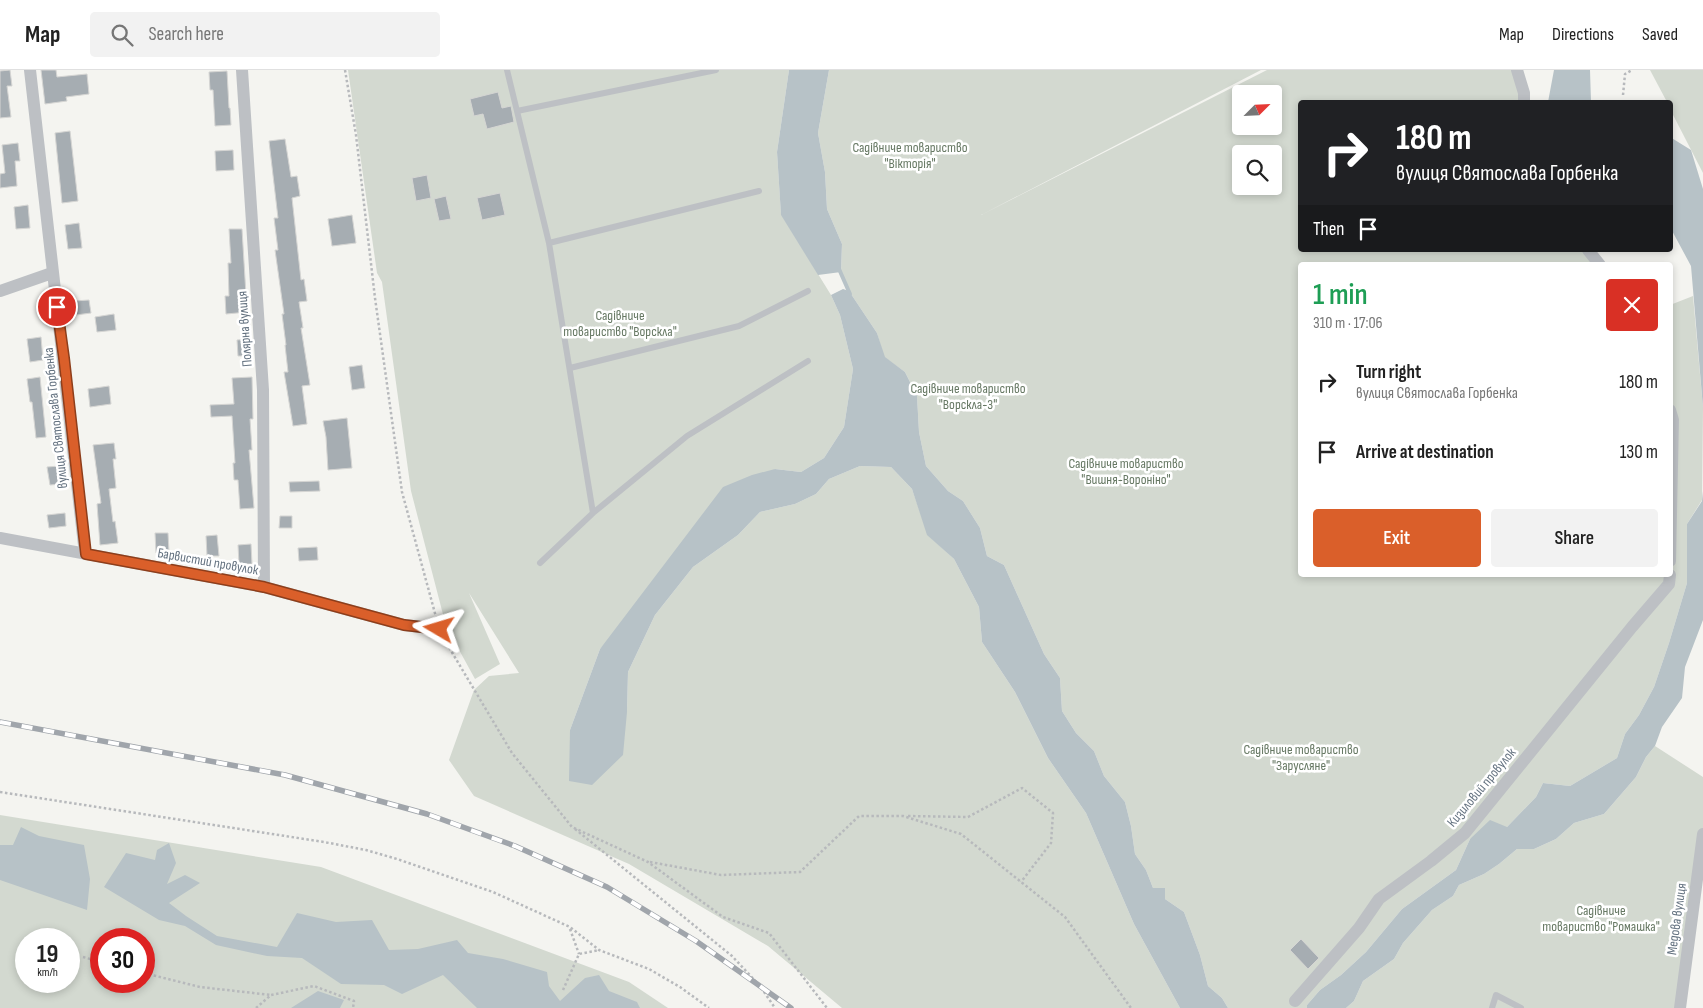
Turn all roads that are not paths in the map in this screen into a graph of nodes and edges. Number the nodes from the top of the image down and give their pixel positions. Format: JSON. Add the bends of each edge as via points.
{"nodes":[{"id":1,"x":30,"y":70,"type":"edge"},
{"id":2,"x":242,"y":70,"type":"edge"},
{"id":3,"x":507,"y":70,"type":"edge"},
{"id":4,"x":716,"y":70,"type":"edge"},
{"id":5,"x":1517,"y":70,"type":"edge"},
{"id":6,"x":1524,"y":100,"type":"edge"},
{"id":7,"x":517,"y":111,"type":"junction"},
{"id":8,"x":759,"y":191,"type":"dead end"},
{"id":9,"x":550,"y":243,"type":"junction"},
{"id":10,"x":1590,"y":252,"type":"edge"},
{"id":11,"x":1598,"y":262,"type":"edge"},
{"id":12,"x":52,"y":273,"type":"junction"},
{"id":13,"x":808,"y":290,"type":"dead end"},
{"id":14,"x":0,"y":291,"type":"edge"},
{"id":15,"x":808,"y":361,"type":"dead end"},
{"id":16,"x":570,"y":368,"type":"junction"},
{"id":17,"x":593,"y":513,"type":"junction"},
{"id":18,"x":0,"y":538,"type":"edge"},
{"id":19,"x":86,"y":554,"type":"junction"},
{"id":20,"x":540,"y":563,"type":"dead end"},
{"id":21,"x":1670,"y":577,"type":"edge"},
{"id":22,"x":264,"y":587,"type":"junction"},
{"id":23,"x":439,"y":629,"type":"road end"},
{"id":24,"x":1703,"y":834,"type":"edge"},
{"id":25,"x":1700,"y":878,"type":"edge"},
{"id":26,"x":1295,"y":1001,"type":"dead end"},
{"id":27,"x":1492,"y":1008,"type":"edge"},
{"id":28,"x":1522,"y":1008,"type":"edge"},
{"id":29,"x":1680,"y":1008,"type":"edge"}],
"edges":[{"from":1,"to":12,"type":"street","name":"вулиця Святослава Горбенка"},
{"from":2,"to":22,"type":"street","name":"Полярна вулиця","via":[[263,390]]},
{"from":3,"to":7,"type":"lane"},
{"from":4,"to":7,"type":"lane"},
{"from":5,"to":6,"type":"street"},
{"from":7,"to":9,"type":"lane"},
{"from":8,"to":9,"type":"lane"},
{"from":9,"to":16,"type":"lane"},
{"from":10,"to":11,"type":"street"},
{"from":12,"to":14,"type":"street"},
{"from":12,"to":19,"type":"street","name":"вулиця Святослава Горбенка"},
{"from":13,"to":16,"type":"lane","via":[[739,326]]},
{"from":15,"to":17,"type":"lane","via":[[687,436]]},
{"from":16,"to":17,"type":"lane"},
{"from":17,"to":20,"type":"lane"},
{"from":18,"to":19,"type":"street","name":"Барвистий провулок"},
{"from":19,"to":22,"type":"street","name":"Барвистий провулок"},
{"from":21,"to":26,"type":"street","name":"Кизиловий провулок","via":[[1670,584],[1465,833],[1379,899]]},
{"from":22,"to":23,"type":"street","name":"Барвистий провулок","via":[[404,625]]},
{"from":24,"to":25,"type":"street","name":"Медова вулиця"},
{"from":25,"to":29,"type":"street","name":"Медова вулиця"},
{"from":27,"to":28,"type":"lane","via":[[1496,995]]}]}
